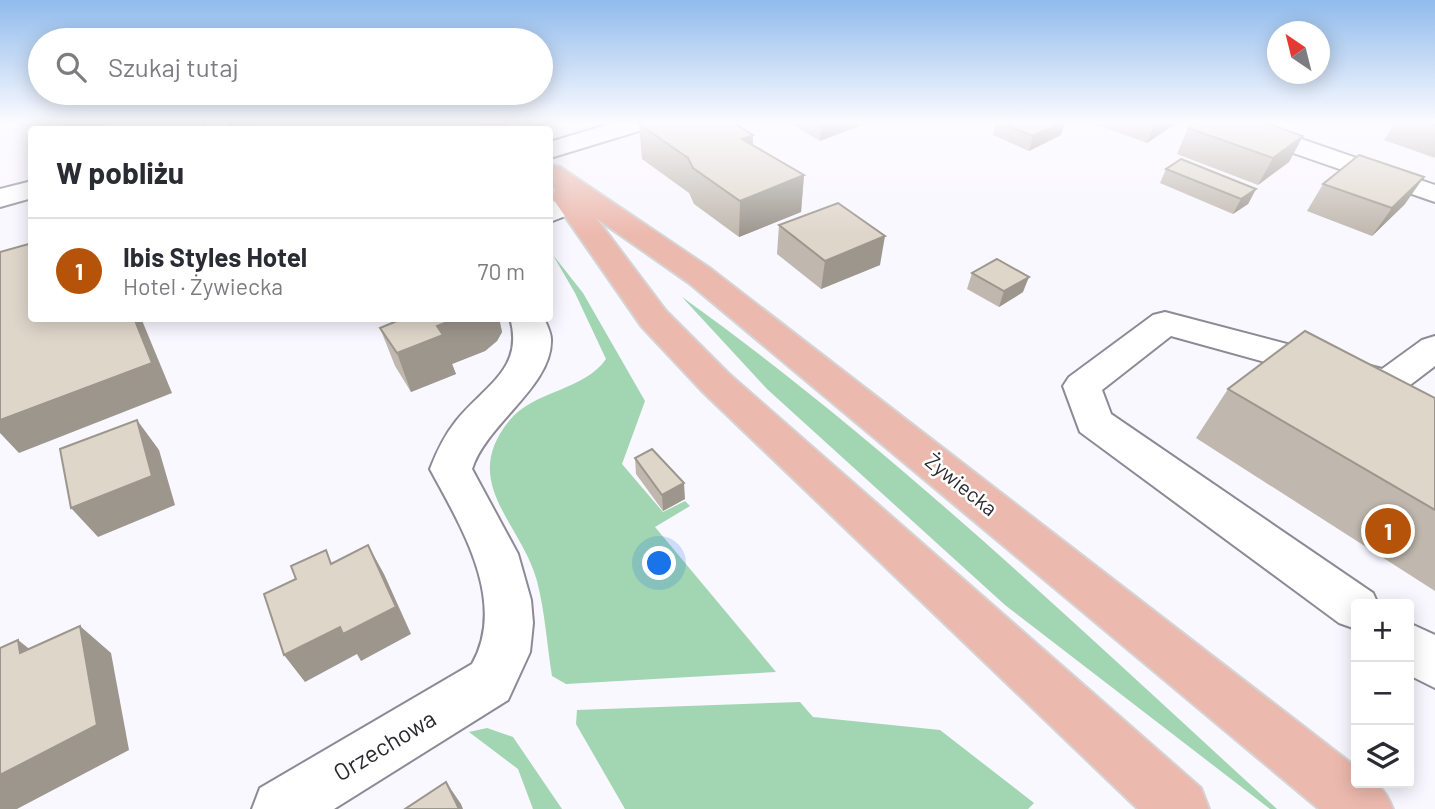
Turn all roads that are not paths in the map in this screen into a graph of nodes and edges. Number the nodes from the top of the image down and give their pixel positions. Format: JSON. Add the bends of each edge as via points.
{"nodes":[{"id":1,"x":1336,"y":160,"type":"edge"},
{"id":2,"x":28,"y":190,"type":"edge"},
{"id":3,"x":555,"y":191,"type":"edge"},
{"id":4,"x":1435,"y":194,"type":"edge"},
{"id":5,"x":0,"y":198,"type":"edge"},
{"id":6,"x":529,"y":322,"type":"edge"},
{"id":7,"x":1435,"y":348,"type":"edge"},
{"id":8,"x":1351,"y":604,"type":"edge"},
{"id":9,"x":1414,"y":649,"type":"edge"},
{"id":10,"x":1435,"y":664,"type":"edge"},
{"id":11,"x":281,"y":809,"type":"edge"},
{"id":12,"x":1181,"y":809,"type":"edge"},
{"id":13,"x":1364,"y":809,"type":"edge"}],
"edges":[{"from":1,"to":4,"type":"street"},
{"from":2,"to":5,"type":"street"},
{"from":3,"to":12,"type":"main road","name":"Żywiecka","via":[[654,318],[715,382]]},
{"from":3,"to":13,"type":"main road","name":"Żywiecka","via":[[700,276]]},
{"from":6,"to":11,"type":"street","name":"Orzechowa","via":[[535,332],[533,356],[523,374],[481,416],[453,455],[451,469],[500,562],[510,613],[506,651],[490,682]]},
{"from":7,"to":8,"type":"street","via":[[1388,383],[1165,323],[1082,386],[1094,422]]},
{"from":9,"to":10,"type":"street"}]}
